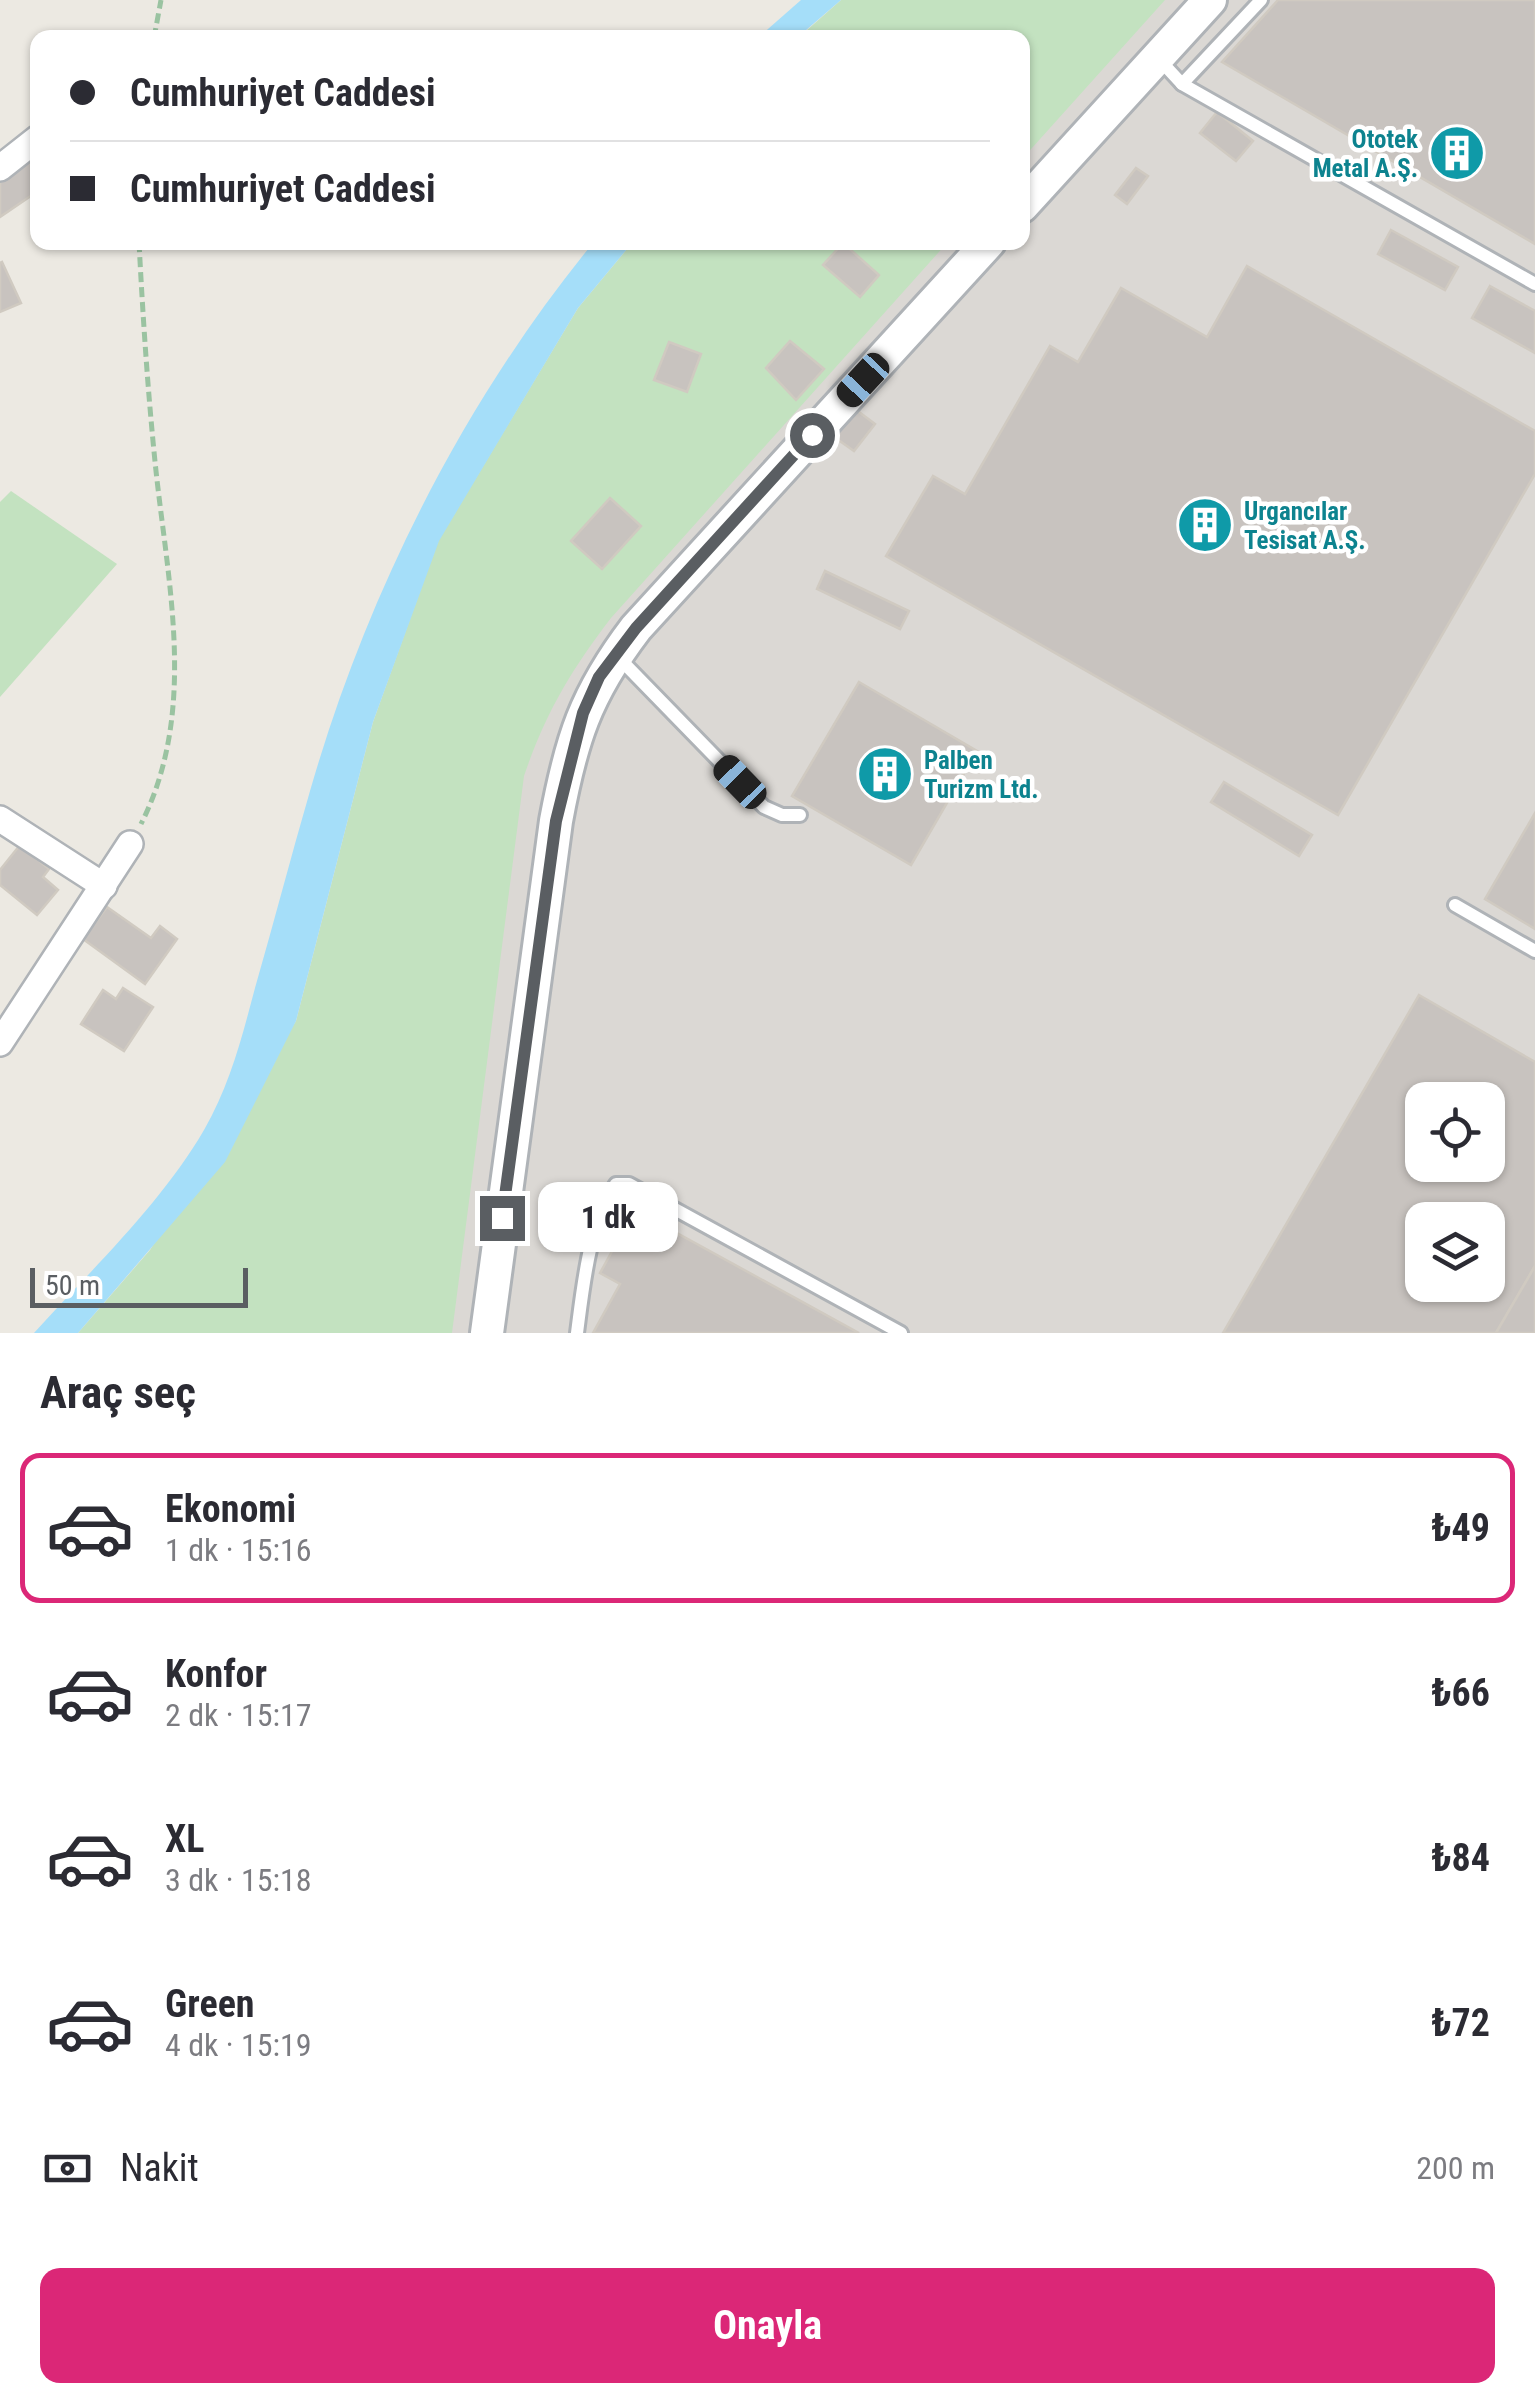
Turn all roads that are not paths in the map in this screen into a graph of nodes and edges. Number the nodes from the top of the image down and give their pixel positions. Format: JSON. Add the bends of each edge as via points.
{"nodes":[{"id":1,"x":1210,"y":0,"type":"edge"},
{"id":2,"x":1261,"y":0,"type":"edge"},
{"id":3,"x":1158,"y":58,"type":"junction"},
{"id":4,"x":1182,"y":84,"type":"junction"},
{"id":5,"x":30,"y":144,"type":"edge"},
{"id":6,"x":0,"y":168,"type":"edge"},
{"id":7,"x":1030,"y":197,"type":"edge"},
{"id":8,"x":982,"y":250,"type":"edge"},
{"id":9,"x":1535,"y":284,"type":"edge"},
{"id":10,"x":616,"y":654,"type":"junction"},
{"id":11,"x":800,"y":814,"type":"dead end"},
{"id":12,"x":0,"y":819,"type":"edge"},
{"id":13,"x":130,"y":844,"type":"road end"},
{"id":14,"x":104,"y":886,"type":"junction"},
{"id":15,"x":1455,"y":905,"type":"dead end"},
{"id":16,"x":1535,"y":950,"type":"edge"},
{"id":17,"x":0,"y":1043,"type":"edge"},
{"id":18,"x":487,"y":1333,"type":"edge"},
{"id":19,"x":577,"y":1333,"type":"edge"},
{"id":20,"x":902,"y":1333,"type":"edge"}],
"edges":[{"from":1,"to":3,"type":"street"},
{"from":2,"to":4,"type":"lane"},
{"from":3,"to":4,"type":"lane"},
{"from":3,"to":7,"type":"street"},
{"from":4,"to":9,"type":"lane"},
{"from":5,"to":6,"type":"street"},
{"from":8,"to":10,"type":"street"},
{"from":10,"to":11,"type":"lane","via":[[764,807],[782,816]]},
{"from":10,"to":18,"type":"street","via":[[583,713],[556,821]]},
{"from":12,"to":14,"type":"street"},
{"from":13,"to":14,"type":"street"},
{"from":14,"to":17,"type":"street"},
{"from":15,"to":16,"type":"lane"},
{"from":19,"to":20,"type":"lane","via":[[607,1196],[616,1184],[629,1184]]}]}
